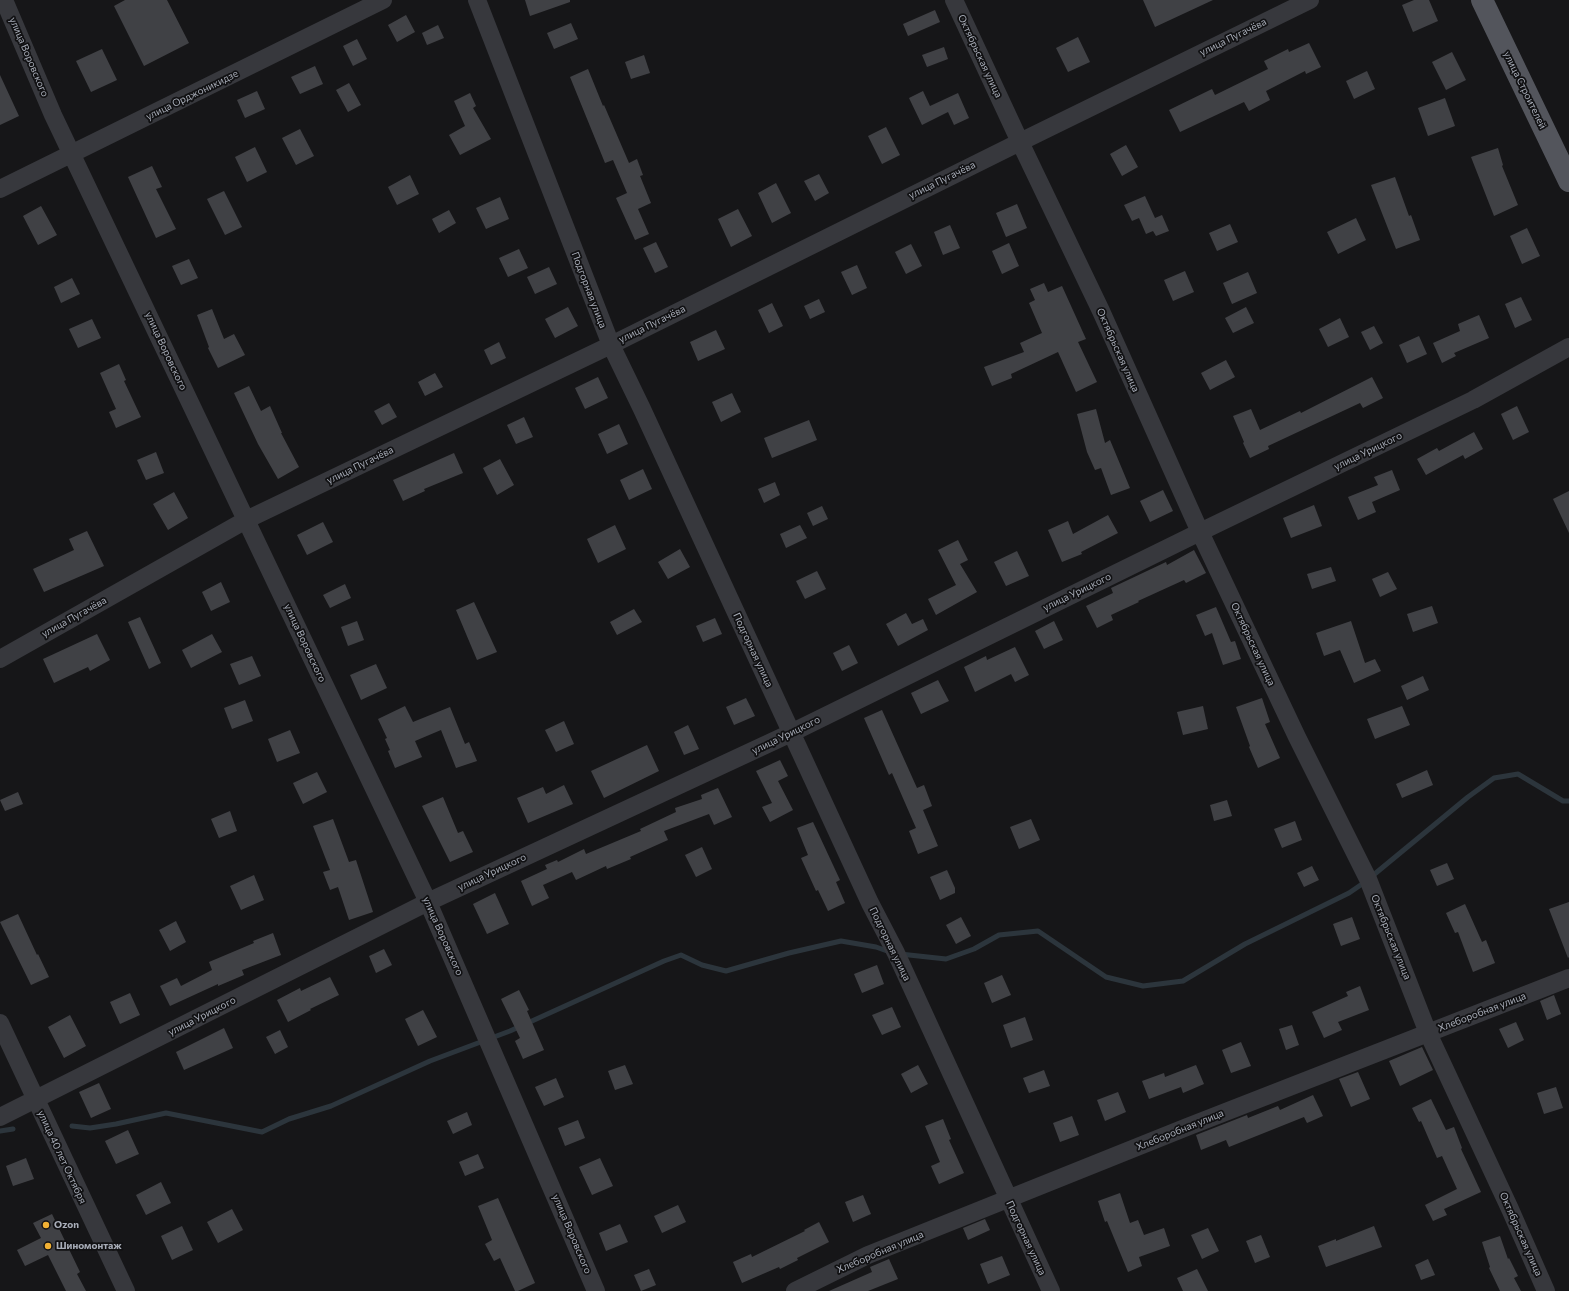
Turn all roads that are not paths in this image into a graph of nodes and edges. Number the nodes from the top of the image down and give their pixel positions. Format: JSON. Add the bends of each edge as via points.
{"nodes":[{"id":1,"x":4,"y":0,"type":"edge"},
{"id":2,"x":383,"y":0,"type":"edge"},
{"id":3,"x":477,"y":0,"type":"edge"},
{"id":4,"x":954,"y":0,"type":"edge"},
{"id":5,"x":1310,"y":0,"type":"edge"},
{"id":6,"x":1482,"y":0,"type":"edge"},
{"id":7,"x":1020,"y":142,"type":"junction"},
{"id":8,"x":73,"y":154,"type":"junction"},
{"id":9,"x":1569,"y":181,"type":"edge"},
{"id":10,"x":0,"y":189,"type":"edge"},
{"id":11,"x":611,"y":345,"type":"junction"},
{"id":12,"x":1569,"y":347,"type":"edge"},
{"id":13,"x":246,"y":520,"type":"junction"},
{"id":14,"x":1200,"y":532,"type":"junction"},
{"id":15,"x":0,"y":659,"type":"edge"},
{"id":16,"x":791,"y":733,"type":"junction"},
{"id":17,"x":428,"y":902,"type":"junction"},
{"id":18,"x":1569,"y":978,"type":"edge"},
{"id":19,"x":0,"y":1023,"type":"edge"},
{"id":20,"x":1428,"y":1033,"type":"junction"},
{"id":21,"x":35,"y":1099,"type":"junction"},
{"id":22,"x":0,"y":1117,"type":"edge"},
{"id":23,"x":1009,"y":1199,"type":"junction"},
{"id":24,"x":126,"y":1291,"type":"edge"},
{"id":25,"x":596,"y":1291,"type":"edge"},
{"id":26,"x":794,"y":1291,"type":"edge"},
{"id":27,"x":1051,"y":1291,"type":"edge"},
{"id":28,"x":1546,"y":1291,"type":"edge"}],
"edges":[{"from":1,"to":8,"type":"street","name":"улица Воровского","via":[[53,115]]},
{"from":2,"to":8,"type":"street","name":"улица Орджоникидзе"},
{"from":3,"to":11,"type":"street","name":"Подгорная улица"},
{"from":4,"to":7,"type":"street","name":"Октябрьская улица"},
{"from":5,"to":7,"type":"street","name":"улица Пугачёва"},
{"from":6,"to":9,"type":"main road","name":"улица Строителей"},
{"from":7,"to":11,"type":"street","name":"улица Пугачёва"},
{"from":7,"to":14,"type":"street","name":"Октябрьская улица","via":[[1101,311]]},
{"from":8,"to":10,"type":"street","name":"улица Орджоникидзе"},
{"from":8,"to":13,"type":"street","name":"улица Воровского"},
{"from":11,"to":13,"type":"street","name":"улица Пугачёва"},
{"from":11,"to":16,"type":"street","name":"Подгорная улица"},
{"from":12,"to":14,"type":"street","name":"улица Урицкого","via":[[1474,400]]},
{"from":13,"to":15,"type":"street","name":"улица Пугачёва"},
{"from":13,"to":17,"type":"street","name":"улица Воровского"},
{"from":14,"to":16,"type":"street","name":"улица Урицкого"},
{"from":14,"to":20,"type":"street","name":"Октябрьская улица","via":[[1297,737],[1368,879]]},
{"from":16,"to":17,"type":"street","name":"улица Урицкого"},
{"from":16,"to":23,"type":"street","name":"Подгорная улица"},
{"from":17,"to":21,"type":"street","name":"улица Урицкого"},
{"from":17,"to":25,"type":"street","name":"улица Воровского"},
{"from":18,"to":20,"type":"street","name":"Хлеборобная улица"},
{"from":19,"to":21,"type":"street","name":"улица 40 лет Октября"},
{"from":20,"to":23,"type":"street","name":"Хлеборобная улица"},
{"from":20,"to":28,"type":"street","name":"Октябрьская улица"},
{"from":21,"to":22,"type":"street","name":"улица Урицкого"},
{"from":21,"to":24,"type":"street","name":"улица 40 лет Октября"},
{"from":23,"to":26,"type":"street","name":"Хлеборобная улица","via":[[868,1255]]},
{"from":23,"to":27,"type":"street","name":"Подгорная улица"}]}
